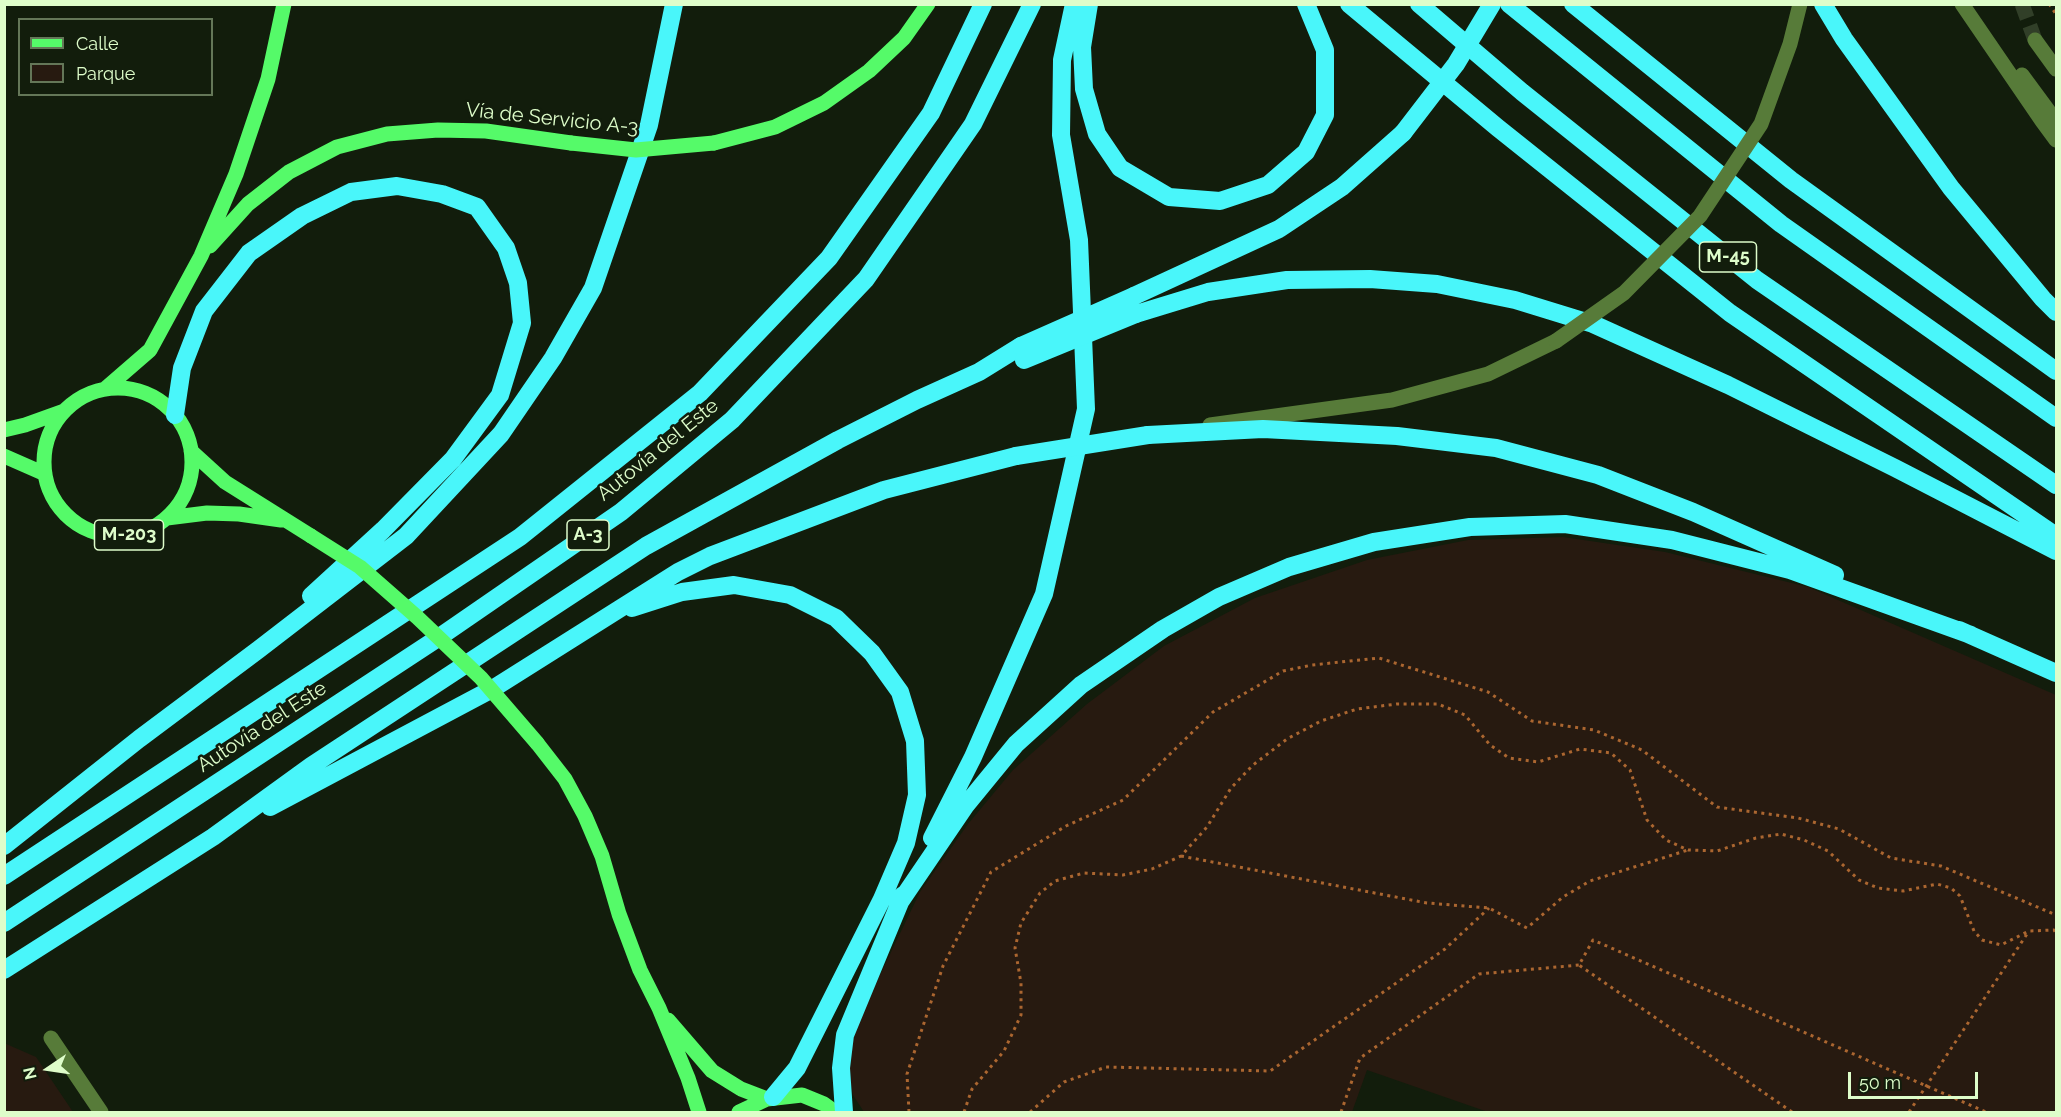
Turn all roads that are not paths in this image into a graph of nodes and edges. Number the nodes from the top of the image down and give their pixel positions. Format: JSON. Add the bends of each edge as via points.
{"nodes":[{"id":1,"x":284,"y":4,"type":"edge"},
{"id":2,"x":928,"y":4,"type":"edge"},
{"id":3,"x":983,"y":4,"type":"edge"},
{"id":4,"x":1032,"y":4,"type":"edge"},
{"id":5,"x":1074,"y":4,"type":"edge"},
{"id":6,"x":1089,"y":4,"type":"edge"},
{"id":7,"x":1306,"y":4,"type":"edge"},
{"id":8,"x":1349,"y":4,"type":"edge"},
{"id":9,"x":1419,"y":4,"type":"edge"},
{"id":10,"x":1492,"y":4,"type":"edge"},
{"id":11,"x":1509,"y":4,"type":"edge"},
{"id":12,"x":1573,"y":4,"type":"edge"},
{"id":13,"x":1800,"y":4,"type":"edge"},
{"id":14,"x":1823,"y":4,"type":"edge"},
{"id":15,"x":1963,"y":6,"type":"edge"},
{"id":16,"x":672,"y":9,"type":"edge"},
{"id":17,"x":2035,"y":40,"type":"tunnel mouth"},
{"id":18,"x":2056,"y":69,"type":"edge"},
{"id":19,"x":2056,"y":121,"type":"edge"},
{"id":20,"x":2056,"y":140,"type":"edge"},
{"id":21,"x":201,"y":256,"type":"junction"},
{"id":22,"x":1135,"y":305,"type":"junction"},
{"id":23,"x":2056,"y":312,"type":"edge"},
{"id":24,"x":2056,"y":371,"type":"edge"},
{"id":25,"x":105,"y":389,"type":"junction"},
{"id":26,"x":64,"y":411,"type":"junction"},
{"id":27,"x":175,"y":415,"type":"junction"},
{"id":28,"x":2056,"y":418,"type":"edge"},
{"id":29,"x":4,"y":430,"type":"edge"},
{"id":30,"x":1148,"y":435,"type":"junction"},
{"id":31,"x":191,"y":451,"type":"junction"},
{"id":32,"x":4,"y":456,"type":"edge"},
{"id":33,"x":45,"y":474,"type":"junction"},
{"id":34,"x":2056,"y":485,"type":"edge"},
{"id":35,"x":167,"y":518,"type":"junction"},
{"id":36,"x":284,"y":520,"type":"junction"},
{"id":37,"x":2056,"y":536,"type":"edge"},
{"id":38,"x":2056,"y":551,"type":"edge"},
{"id":39,"x":605,"y":618,"type":"junction"},
{"id":40,"x":1971,"y":635,"type":"junction"},
{"id":41,"x":258,"y":650,"type":"junction"},
{"id":42,"x":2056,"y":673,"type":"edge"},
{"id":43,"x":213,"y":837,"type":"junction"},
{"id":44,"x":4,"y":846,"type":"edge"},
{"id":45,"x":4,"y":876,"type":"edge"},
{"id":46,"x":898,"y":905,"type":"junction"},
{"id":47,"x":4,"y":923,"type":"edge"},
{"id":48,"x":4,"y":970,"type":"edge"},
{"id":49,"x":659,"y":1008,"type":"junction"},
{"id":50,"x":51,"y":1038,"type":"dead end"},
{"id":51,"x":770,"y":1098,"type":"junction"},
{"id":52,"x":101,"y":1113,"type":"edge"},
{"id":53,"x":699,"y":1113,"type":"edge"},
{"id":54,"x":739,"y":1113,"type":"edge"},
{"id":55,"x":835,"y":1113,"type":"edge"},
{"id":56,"x":844,"y":1113,"type":"edge"}],
"edges":[{"from":1,"to":21,"type":"main road","via":[[268,79],[236,174]]},
{"from":2,"to":21,"type":"main road","name":"Vía de Servicio A-3","bridge":true,"via":[[904,38],[876,64],[824,103],[775,127],[714,143],[636,150],[486,131],[387,134],[337,147],[289,172],[248,204]]},
{"from":3,"to":45,"type":"highway","name":"Autovía del Este","number":"A-3","via":[[931,113],[830,258],[700,393],[520,537]]},
{"from":4,"to":47,"type":"highway","name":"Autovía del Este","number":"A-3","via":[[973,124],[867,279],[732,420],[621,512],[438,638]]},
{"from":5,"to":46,"type":"highway","via":[[1062,60],[1061,135],[1079,240],[1086,409],[1044,594],[973,757]]},
{"from":6,"to":7,"type":"highway","via":[[1082,47],[1084,89],[1097,134],[1120,168],[1169,197],[1220,201],[1268,184],[1306,152],[1325,115],[1325,50]]},
{"from":8,"to":37,"type":"highway","via":[[1730,313]]},
{"from":9,"to":34,"type":"highway","number":"M-45","via":[[1522,93],[1757,280]]},
{"from":10,"to":22,"type":"highway","bridge":true,"via":[[1456,64],[1403,133],[1342,187],[1279,229]]},
{"from":11,"to":28,"type":"highway","number":"M-45","via":[[1781,224]]},
{"from":12,"to":24,"type":"highway","via":[[1791,180]]},
{"from":13,"to":30,"type":"street","bridge":true,"via":[[1761,124],[1700,216],[1624,292],[1556,341],[1488,374],[1392,400]]},
{"from":14,"to":23,"type":"highway","via":[[1950,188]]},
{"from":15,"to":19,"type":"street","via":[[1992,36]]},
{"from":15,"to":20,"type":"street"},
{"from":16,"to":41,"type":"highway","via":[[650,125],[594,288],[553,358],[501,434],[406,536]]},
{"from":17,"to":18,"type":"street"},
{"from":21,"to":25,"type":"main road","via":[[150,350]]},
{"from":22,"to":38,"type":"highway","via":[[1287,280],[1370,279],[1437,284],[1515,300],[1593,324],[1728,385]]},
{"from":22,"to":43,"type":"highway","bridge":true,"via":[[917,400],[646,546],[311,766]]},
{"from":25,"to":26,"type":"main road","number":"M-203","via":[[84,396]]},
{"from":25,"to":27,"type":"main road","number":"M-203","via":[[135,390],[158,400]]},
{"from":26,"to":29,"type":"main road","number":"M-203"},
{"from":26,"to":33,"type":"main road","number":"M-203","via":[[51,431],[45,451]]},
{"from":27,"to":31,"type":"main road","number":"M-203","via":[[187,434]]},
{"from":27,"to":41,"type":"highway","via":[[182,368],[204,311],[249,253],[302,216],[341,196],[398,186],[442,194],[477,207],[506,248],[518,283],[522,323],[500,395],[453,459],[383,530],[276,628]]},
{"from":30,"to":39,"type":"highway","bridge":true,"via":[[1016,456],[884,490],[710,556]]},
{"from":30,"to":40,"type":"highway","via":[[1263,429],[1396,436],[1496,448],[1598,475],[1693,512]]},
{"from":31,"to":35,"type":"main road","number":"M-203","via":[[191,474],[180,504]]},
{"from":31,"to":36,"type":"main road","via":[[225,482]]},
{"from":32,"to":33,"type":"main road"},
{"from":33,"to":35,"type":"main road","number":"M-203","via":[[52,496],[67,516],[97,534],[134,535]]},
{"from":35,"to":36,"type":"main road","via":[[207,513]]},
{"from":36,"to":49,"type":"main road","bridge":true,"via":[[360,567],[417,616],[481,678],[565,779],[602,856],[619,914]]},
{"from":39,"to":43,"type":"highway","via":[[494,688]]},
{"from":39,"to":51,"type":"highway","via":[[682,592],[734,585],[790,595],[836,618],[872,652],[900,692],[915,741],[917,795],[906,843],[882,899],[796,1068]]},
{"from":40,"to":42,"type":"highway"},
{"from":40,"to":46,"type":"highway","via":[[1790,570],[1672,540],[1564,524],[1470,527],[1374,542],[1289,567],[1220,597],[1163,629],[1081,685],[1016,744],[973,796]]},
{"from":41,"to":44,"type":"highway"},
{"from":43,"to":48,"type":"highway"},
{"from":46,"to":56,"type":"highway","via":[[845,1035],[841,1068]]},
{"from":49,"to":51,"type":"main road","via":[[712,1071],[741,1089]]},
{"from":49,"to":53,"type":"main road"},
{"from":50,"to":52,"type":"street"},
{"from":51,"to":54,"type":"main road"},
{"from":51,"to":55,"type":"main road","via":[[802,1095]]}]}
